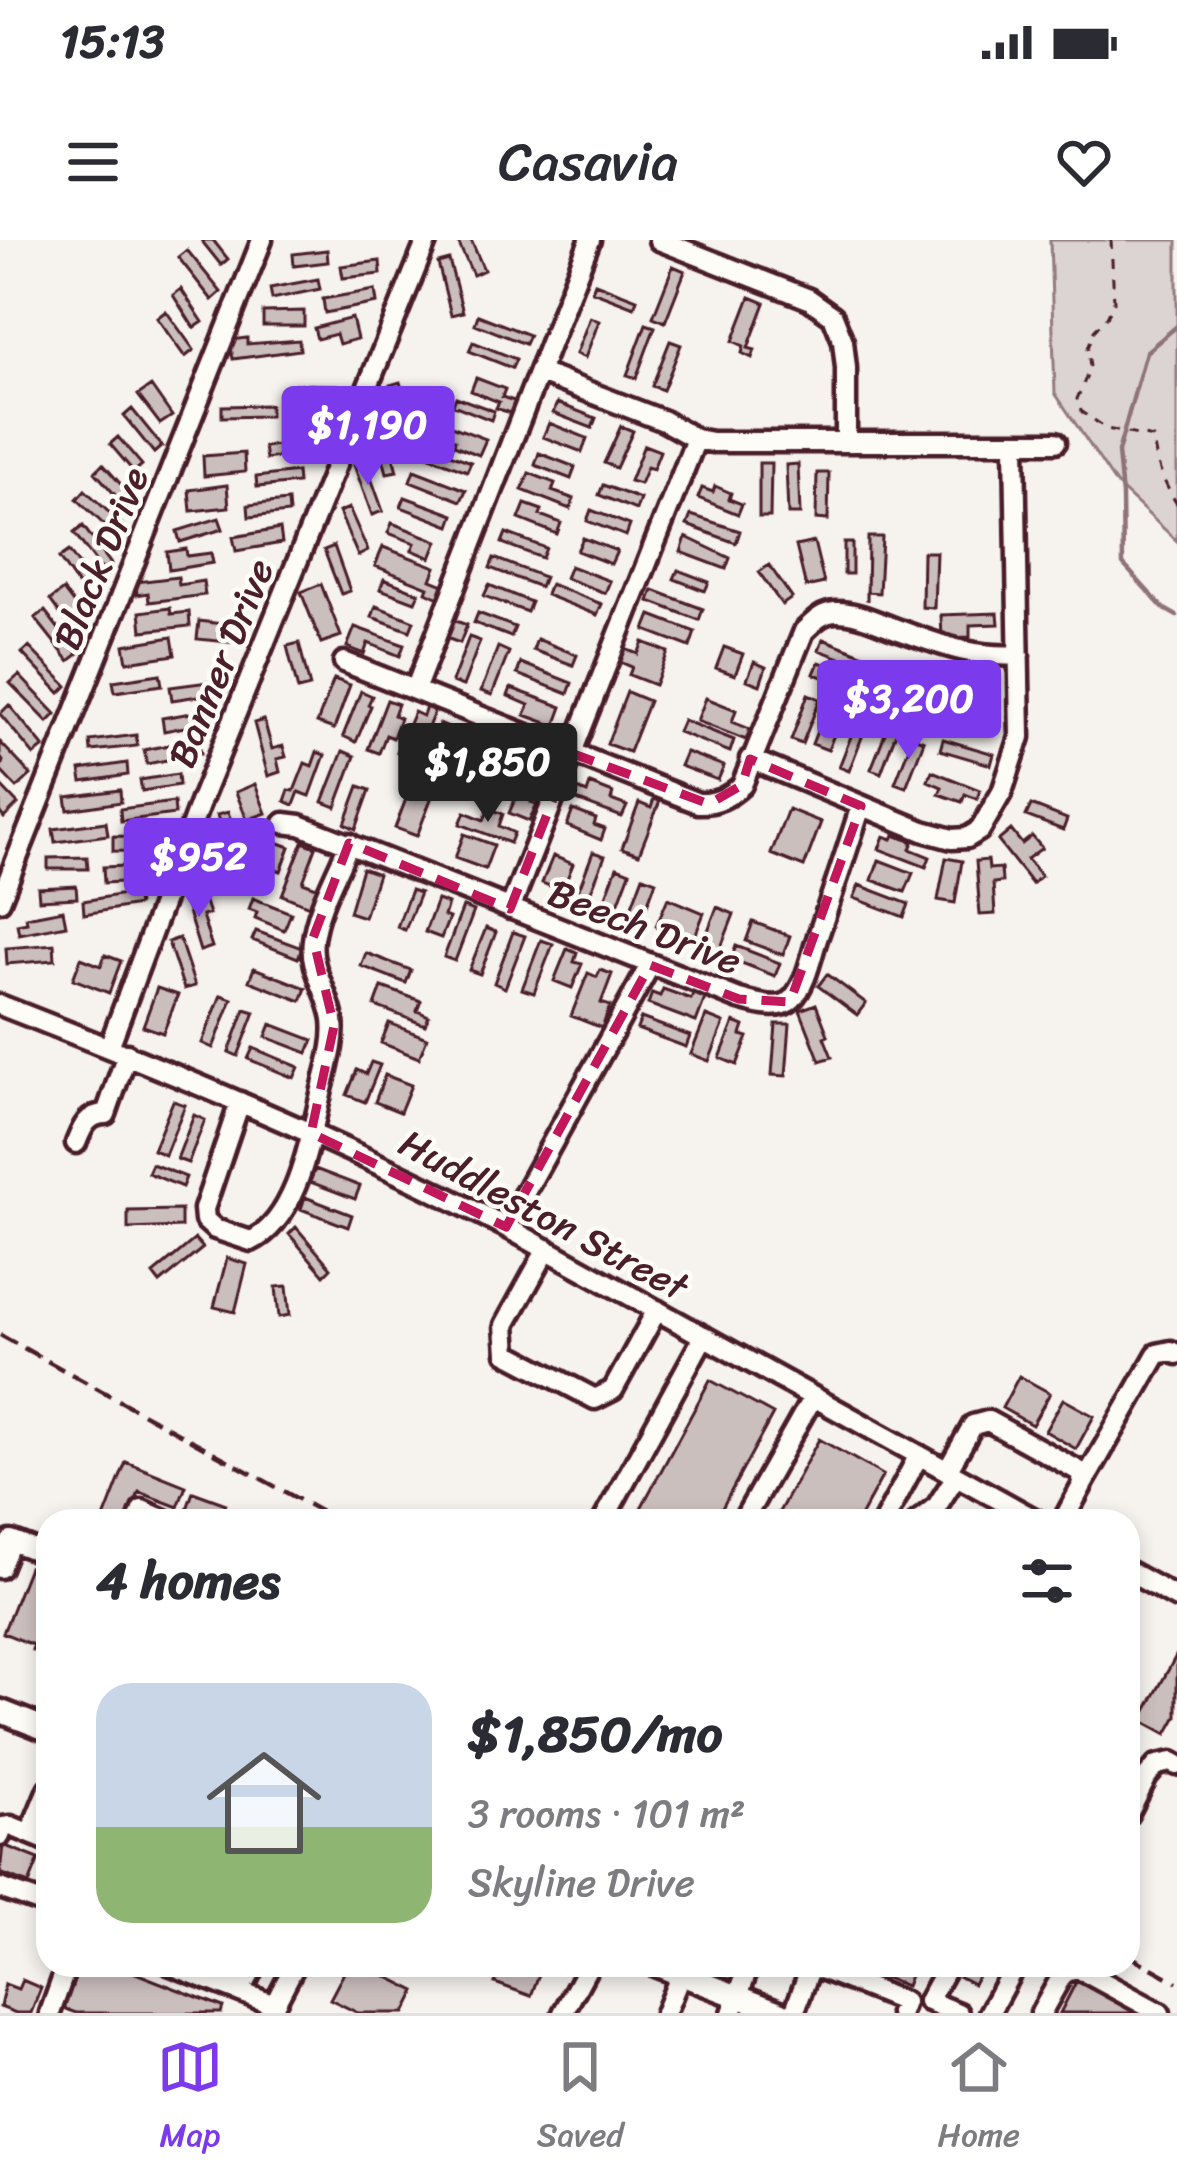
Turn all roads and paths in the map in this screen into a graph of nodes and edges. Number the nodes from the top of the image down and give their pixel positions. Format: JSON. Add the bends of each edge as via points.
{"nodes":[{"id":1,"x":262,"y":240,"type":"edge"},
{"id":2,"x":427,"y":240,"type":"edge"},
{"id":3,"x":590,"y":240,"type":"edge"},
{"id":4,"x":659,"y":240,"type":"edge"},
{"id":5,"x":1112,"y":240,"type":"edge"},
{"id":6,"x":540,"y":373,"type":"junction"},
{"id":7,"x":696,"y":439,"type":"junction"},
{"id":8,"x":846,"y":442,"type":"junction"},
{"id":9,"x":1056,"y":442,"type":"dead end"},
{"id":10,"x":1015,"y":444,"type":"junction"},
{"id":11,"x":1177,"y":504,"type":"edge"},
{"id":12,"x":1018,"y":655,"type":"junction"},
{"id":13,"x":344,"y":662,"type":"dead end"},
{"id":14,"x":415,"y":690,"type":"junction"},
{"id":15,"x":571,"y":753,"type":"junction"},
{"id":16,"x":750,"y":759,"type":"junction"},
{"id":17,"x":862,"y":806,"type":"junction"},
{"id":18,"x":284,"y":823,"type":"dead end"},
{"id":19,"x":350,"y":843,"type":"junction"},
{"id":20,"x":0,"y":901,"type":"edge"},
{"id":21,"x":510,"y":909,"type":"junction"},
{"id":22,"x":650,"y":965,"type":"junction"},
{"id":23,"x":0,"y":1005,"type":"edge"},
{"id":24,"x":118,"y":1051,"type":"junction"},
{"id":25,"x":240,"y":1102,"type":"junction"},
{"id":26,"x":311,"y":1133,"type":"junction"},
{"id":27,"x":76,"y":1143,"type":"dead end"},
{"id":28,"x":506,"y":1227,"type":"junction"},
{"id":29,"x":547,"y":1249,"type":"junction"},
{"id":30,"x":657,"y":1310,"type":"junction"},
{"id":31,"x":704,"y":1336,"type":"junction"},
{"id":32,"x":1174,"y":1353,"type":"edge"},
{"id":33,"x":813,"y":1396,"type":"junction"},
{"id":34,"x":919,"y":1455,"type":"junction"},
{"id":35,"x":951,"y":1473,"type":"junction"},
{"id":36,"x":1084,"y":1482,"type":"junction"},
{"id":37,"x":609,"y":1509,"type":"edge"},
{"id":38,"x":750,"y":1509,"type":"edge"},
{"id":39,"x":890,"y":1509,"type":"edge"},
{"id":40,"x":933,"y":1509,"type":"edge"},
{"id":41,"x":1016,"y":1509,"type":"edge"},
{"id":42,"x":1069,"y":1509,"type":"edge"},
{"id":43,"x":36,"y":1550,"type":"edge"},
{"id":44,"x":0,"y":1568,"type":"edge"},
{"id":45,"x":1140,"y":1578,"type":"edge"},
{"id":46,"x":1177,"y":1598,"type":"edge"},
{"id":47,"x":0,"y":1711,"type":"edge"},
{"id":48,"x":36,"y":1725,"type":"edge"},
{"id":49,"x":1177,"y":1765,"type":"edge"},
{"id":50,"x":1140,"y":1791,"type":"edge"},
{"id":51,"x":0,"y":1836,"type":"edge"},
{"id":52,"x":36,"y":1836,"type":"edge"},
{"id":53,"x":0,"y":1888,"type":"edge"},
{"id":54,"x":36,"y":1900,"type":"edge"},
{"id":55,"x":62,"y":1977,"type":"edge"},
{"id":56,"x":199,"y":1977,"type":"edge"},
{"id":57,"x":289,"y":1977,"type":"edge"},
{"id":58,"x":584,"y":1977,"type":"edge"},
{"id":59,"x":680,"y":1977,"type":"edge"},
{"id":60,"x":686,"y":1977,"type":"edge"},
{"id":61,"x":807,"y":1977,"type":"edge"},
{"id":62,"x":839,"y":1977,"type":"edge"},
{"id":63,"x":941,"y":1977,"type":"edge"},
{"id":64,"x":1008,"y":1977,"type":"edge"},
{"id":65,"x":1061,"y":1977,"type":"edge"},
{"id":66,"x":1093,"y":1977,"type":"edge"},
{"id":67,"x":735,"y":2004,"type":"edge"},
{"id":68,"x":272,"y":2009,"type":"edge"},
{"id":69,"x":569,"y":2011,"type":"edge"},
{"id":70,"x":772,"y":2011,"type":"edge"},
{"id":71,"x":50,"y":2013,"type":"edge"},
{"id":72,"x":665,"y":2013,"type":"edge"},
{"id":73,"x":794,"y":2013,"type":"edge"},
{"id":74,"x":900,"y":2013,"type":"edge"},
{"id":75,"x":958,"y":2013,"type":"edge"},
{"id":76,"x":989,"y":2013,"type":"edge"},
{"id":77,"x":1041,"y":2013,"type":"edge"},
{"id":78,"x":1160,"y":2013,"type":"edge"}],
"edges":[{"from":1,"to":20,"type":"street","name":"Black Drive"},
{"from":2,"to":24,"type":"street","name":"Banner Drive","via":[[201,800]]},
{"from":3,"to":6,"type":"street"},
{"from":4,"to":8,"type":"street","via":[[809,299],[832,316],[843,341]]},
{"from":5,"to":11,"type":"path","via":[[1114,302],[1094,331],[1078,399],[1081,411],[1107,429],[1153,438]]},
{"from":6,"to":7,"type":"street"},
{"from":6,"to":14,"type":"street"},
{"from":7,"to":8,"type":"street"},
{"from":7,"to":15,"type":"street"},
{"from":8,"to":10,"type":"street"},
{"from":9,"to":10,"type":"street"},
{"from":10,"to":12,"type":"street"},
{"from":12,"to":16,"type":"street","via":[[988,657],[866,617],[820,615],[804,632]]},
{"from":12,"to":17,"type":"street","via":[[1020,737],[1003,793],[980,830],[952,839]]},
{"from":13,"to":14,"type":"street"},
{"from":14,"to":15,"type":"street"},
{"from":15,"to":16,"type":"street","via":[[709,804],[742,785]]},
{"from":15,"to":21,"type":"street"},
{"from":16,"to":17,"type":"street"},
{"from":17,"to":22,"type":"street","name":"Beech Drive","via":[[790,1002],[739,999]]},
{"from":18,"to":19,"type":"street","name":"Beech Drive"},
{"from":19,"to":21,"type":"street","name":"Beech Drive"},
{"from":19,"to":26,"type":"street","via":[[313,938],[334,1026]]},
{"from":21,"to":22,"type":"street","name":"Beech Drive"},
{"from":22,"to":28,"type":"street"},
{"from":23,"to":24,"type":"street","name":"Huddleston Street"},
{"from":24,"to":25,"type":"street","name":"Huddleston Street"},
{"from":24,"to":27,"type":"street","name":"Banner Drive","via":[[106,1114],[85,1122]]},
{"from":25,"to":26,"type":"street","name":"Huddleston Street"},
{"from":25,"to":26,"type":"street","via":[[204,1209],[215,1229],[251,1241],[264,1235],[295,1186]]},
{"from":26,"to":28,"type":"street","name":"Huddleston Street"},
{"from":28,"to":29,"type":"street","name":"Huddleston Street"},
{"from":29,"to":30,"type":"street","name":"Huddleston Street"},
{"from":29,"to":30,"type":"street","via":[[505,1325],[507,1353],[595,1399],[613,1390]]},
{"from":30,"to":31,"type":"street","name":"Huddleston Street"},
{"from":31,"to":33,"type":"street","name":"Huddleston Street"},
{"from":31,"to":37,"type":"street"},
{"from":32,"to":36,"type":"street","via":[[1157,1354]]},
{"from":33,"to":34,"type":"street","name":"Huddleston Street"},
{"from":33,"to":38,"type":"street"},
{"from":34,"to":35,"type":"street","name":"Huddleston Street"},
{"from":34,"to":39,"type":"street"},
{"from":35,"to":36,"type":"street","via":[[974,1425],[988,1421],[1079,1471]]},
{"from":35,"to":40,"type":"street"},
{"from":35,"to":41,"type":"street","name":"Huddleston Street"},
{"from":36,"to":42,"type":"street"},
{"from":43,"to":44,"type":"street","via":[[10,1540]]},
{"from":45,"to":46,"type":"street"},
{"from":47,"to":48,"type":"main road"},
{"from":49,"to":50,"type":"street","via":[[1157,1765]]},
{"from":51,"to":52,"type":"street","via":[[11,1826]]},
{"from":53,"to":54,"type":"street"},
{"from":55,"to":71,"type":"street"},
{"from":56,"to":68,"type":"street"},
{"from":57,"to":68,"type":"street"},
{"from":58,"to":69,"type":"street"},
{"from":59,"to":72,"type":"street"},
{"from":60,"to":67,"type":"main road"},
{"from":61,"to":73,"type":"street"},
{"from":62,"to":74,"type":"street","via":[[904,2002]]},
{"from":63,"to":75,"type":"street","via":[[928,2001]]},
{"from":64,"to":76,"type":"street"},
{"from":65,"to":77,"type":"street"},
{"from":66,"to":78,"type":"street"},
{"from":67,"to":70,"type":"main road"}]}
